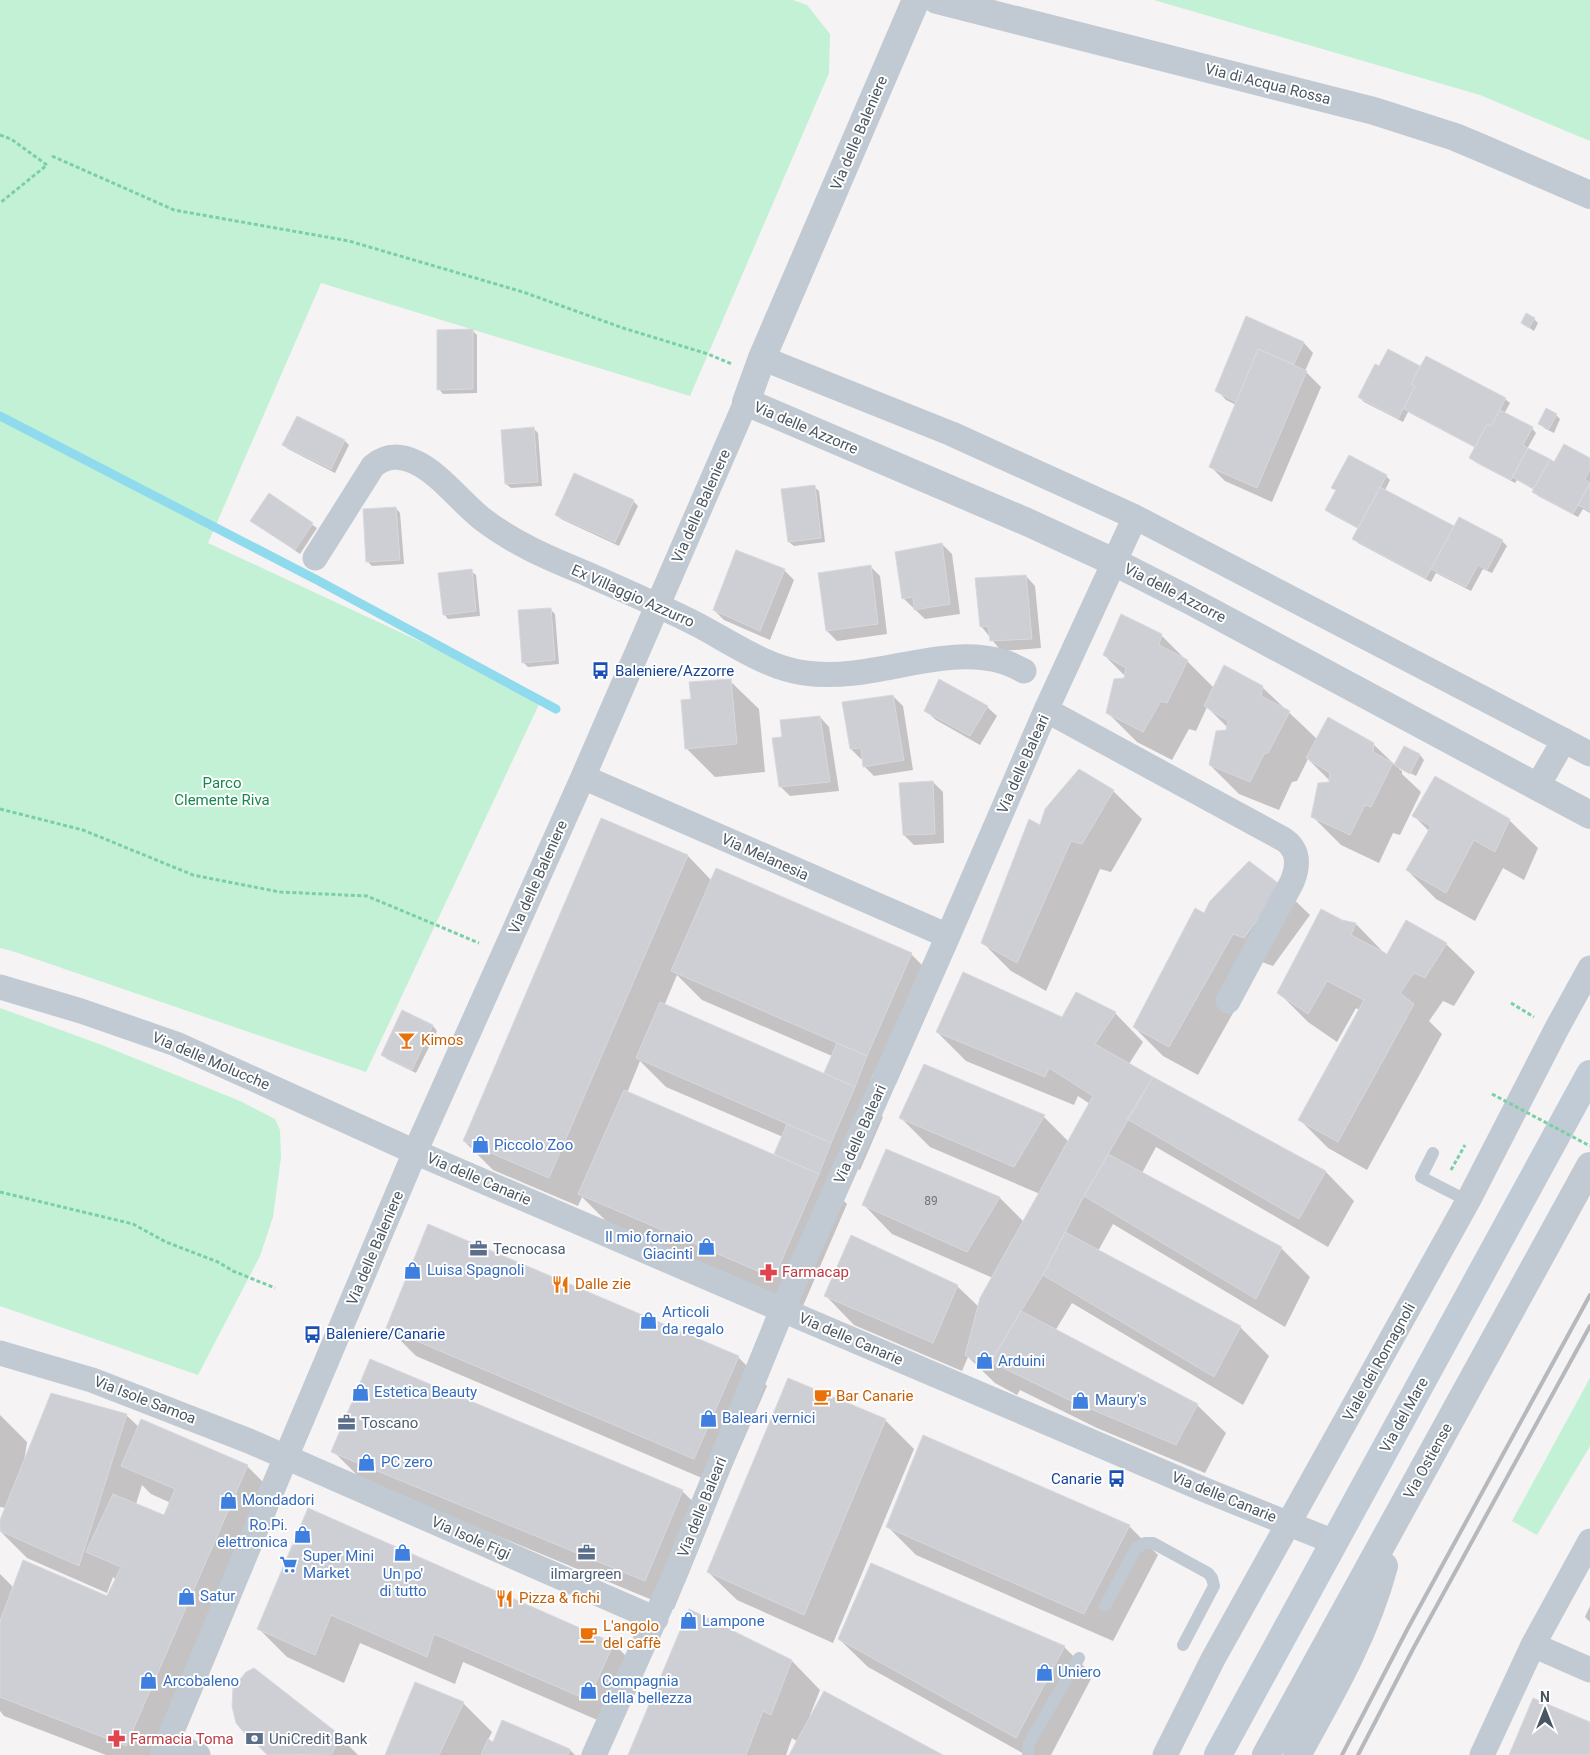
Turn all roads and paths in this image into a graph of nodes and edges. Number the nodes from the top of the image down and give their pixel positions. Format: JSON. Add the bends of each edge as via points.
{"nodes":[{"id":1,"x":916,"y":0,"type":"edge"},
{"id":2,"x":937,"y":0,"type":"edge"},
{"id":3,"x":0,"y":135,"type":"edge"},
{"id":4,"x":52,"y":156,"type":"dead end"},
{"id":5,"x":1590,"y":195,"type":"edge"},
{"id":6,"x":0,"y":202,"type":"edge"},
{"id":7,"x":759,"y":366,"type":"junction"},
{"id":8,"x":746,"y":402,"type":"junction"},
{"id":9,"x":1135,"y":517,"type":"junction"},
{"id":10,"x":316,"y":558,"type":"dead end"},
{"id":11,"x":1114,"y":562,"type":"junction"},
{"id":12,"x":658,"y":605,"type":"junction"},
{"id":13,"x":1024,"y":671,"type":"dead end"},
{"id":14,"x":1046,"y":710,"type":"junction"},
{"id":15,"x":1564,"y":740,"type":"junction"},
{"id":16,"x":1590,"y":754,"type":"edge"},
{"id":17,"x":583,"y":777,"type":"junction"},
{"id":18,"x":1537,"y":786,"type":"junction"},
{"id":19,"x":0,"y":809,"type":"edge"},
{"id":20,"x":1590,"y":815,"type":"edge"},
{"id":21,"x":948,"y":936,"type":"junction"},
{"id":22,"x":504,"y":954,"type":"junction"},
{"id":23,"x":1590,"y":968,"type":"edge"},
{"id":24,"x":0,"y":987,"type":"edge"},
{"id":25,"x":1228,"y":1002,"type":"dead end"},
{"id":26,"x":1590,"y":1074,"type":"edge"},
{"id":27,"x":1492,"y":1094,"type":"dead end"},
{"id":28,"x":1468,"y":1138,"type":"dead end"},
{"id":29,"x":1590,"y":1146,"type":"edge"},
{"id":30,"x":416,"y":1152,"type":"junction"},
{"id":31,"x":1433,"y":1153,"type":"dead end"},
{"id":32,"x":1590,"y":1166,"type":"edge"},
{"id":33,"x":1441,"y":1188,"type":"junction"},
{"id":34,"x":0,"y":1192,"type":"edge"},
{"id":35,"x":1468,"y":1200,"type":"junction"},
{"id":36,"x":275,"y":1288,"type":"dead end"},
{"id":37,"x":782,"y":1310,"type":"junction"},
{"id":38,"x":0,"y":1353,"type":"edge"},
{"id":39,"x":286,"y":1457,"type":"junction"},
{"id":40,"x":1395,"y":1522,"type":"junction"},
{"id":41,"x":1288,"y":1524,"type":"junction"},
{"id":42,"x":1590,"y":1541,"type":"edge"},
{"id":43,"x":1334,"y":1542,"type":"junction"},
{"id":44,"x":1105,"y":1606,"type":"dead end"},
{"id":45,"x":656,"y":1618,"type":"junction"},
{"id":46,"x":1183,"y":1645,"type":"dead end"},
{"id":47,"x":1533,"y":1645,"type":"junction"},
{"id":48,"x":1079,"y":1658,"type":"dead end"},
{"id":49,"x":1590,"y":1670,"type":"edge"},
{"id":50,"x":165,"y":1749,"type":"edge"},
{"id":51,"x":198,"y":1755,"type":"edge"},
{"id":52,"x":594,"y":1755,"type":"edge"},
{"id":53,"x":1028,"y":1755,"type":"edge"},
{"id":54,"x":1164,"y":1755,"type":"edge"},
{"id":55,"x":1218,"y":1755,"type":"edge"},
{"id":56,"x":1266,"y":1755,"type":"edge"},
{"id":57,"x":1297,"y":1755,"type":"edge"},
{"id":58,"x":1482,"y":1755,"type":"edge"}],
"edges":[{"from":1,"to":7,"type":"street","name":"Via delle Baleniere"},
{"from":2,"to":5,"type":"street","name":"Via di Acqua Rossa","via":[[1374,111],[1486,150]]},
{"from":3,"to":6,"type":"path","via":[[47,165]]},
{"from":4,"to":7,"type":"path","via":[[174,210],[349,241],[523,292],[708,354]]},
{"from":7,"to":8,"type":"street","name":"Via delle Baleniere"},
{"from":7,"to":9,"type":"street","via":[[952,434]]},
{"from":8,"to":11,"type":"street","name":"Via delle Azzorre"},
{"from":8,"to":12,"type":"street","name":"Via delle Baleniere"},
{"from":9,"to":11,"type":"street","name":"Via delle Baleari"},
{"from":9,"to":15,"type":"street"},
{"from":10,"to":12,"type":"street","name":"Ex Villaggio Azzurro","via":[[373,466],[389,457],[398,457],[423,467],[472,511],[512,540]]},
{"from":11,"to":14,"type":"street","name":"Via delle Baleari"},
{"from":11,"to":18,"type":"street","name":"Via delle Azzorre"},
{"from":12,"to":13,"type":"street","name":"Ex Villaggio Azzurro","via":[[768,662],[795,672],[847,674],[934,659],[968,657],[1004,662]]},
{"from":12,"to":17,"type":"street","name":"Via delle Baleniere"},
{"from":14,"to":21,"type":"street","name":"Via delle Baleari"},
{"from":14,"to":25,"type":"street","via":[[1288,842],[1294,850],[1298,866],[1292,882]]},
{"from":15,"to":16,"type":"street"},
{"from":15,"to":18,"type":"street"},
{"from":17,"to":21,"type":"street","name":"Via Melanesia"},
{"from":17,"to":22,"type":"street","name":"Via delle Baleniere"},
{"from":18,"to":20,"type":"street","name":"Via delle Azzorre"},
{"from":19,"to":22,"type":"path","via":[[83,830],[193,875],[280,892],[367,896]]},
{"from":21,"to":37,"type":"street","name":"Via delle Baleari"},
{"from":22,"to":30,"type":"street","name":"Via delle Baleniere"},
{"from":23,"to":35,"type":"street","name":"Viale dei Romagnoli"},
{"from":24,"to":30,"type":"street","name":"Via delle Molucche","via":[[81,1010],[176,1044]]},
{"from":26,"to":43,"type":"main road","name":"Via del Mare"},
{"from":27,"to":29,"type":"path","bridge":true},
{"from":28,"to":33,"type":"path"},
{"from":30,"to":37,"type":"street","name":"Via delle Canarie"},
{"from":30,"to":39,"type":"street","name":"Via delle Baleniere"},
{"from":31,"to":33,"type":"lane","via":[[1421,1178]]},
{"from":32,"to":40,"type":"street","name":"Via Ostiense"},
{"from":33,"to":35,"type":"lane"},
{"from":34,"to":36,"type":"path","via":[[132,1224],[166,1242]]},
{"from":35,"to":41,"type":"street","name":"Viale dei Romagnoli"},
{"from":37,"to":41,"type":"street","name":"Via delle Canarie"},
{"from":37,"to":45,"type":"street","name":"Via delle Baleari"},
{"from":38,"to":39,"type":"street","name":"Via Isole Samoa","via":[[106,1385]]},
{"from":39,"to":45,"type":"street","name":"Via Isole Figi"},
{"from":39,"to":50,"type":"street","name":"Via delle Baleniere"},
{"from":40,"to":56,"type":"street","name":"Via Ostiense"},
{"from":40,"to":57,"type":"street","via":[[1362,1630]]},
{"from":41,"to":43,"type":"street","name":"Via delle Canarie"},
{"from":41,"to":54,"type":"street","name":"Viale dei Romagnoli"},
{"from":42,"to":47,"type":"street"},
{"from":43,"to":55,"type":"main road","name":"Via del Mare"},
{"from":44,"to":46,"type":"lane","via":[[1136,1548],[1153,1543],[1212,1578],[1214,1586]]},
{"from":45,"to":52,"type":"street","name":"Via delle Baleari"},
{"from":47,"to":49,"type":"street"},
{"from":47,"to":58,"type":"street"},
{"from":48,"to":53,"type":"lane","via":[[1030,1743]]},
{"from":50,"to":51,"type":"street"}]}
